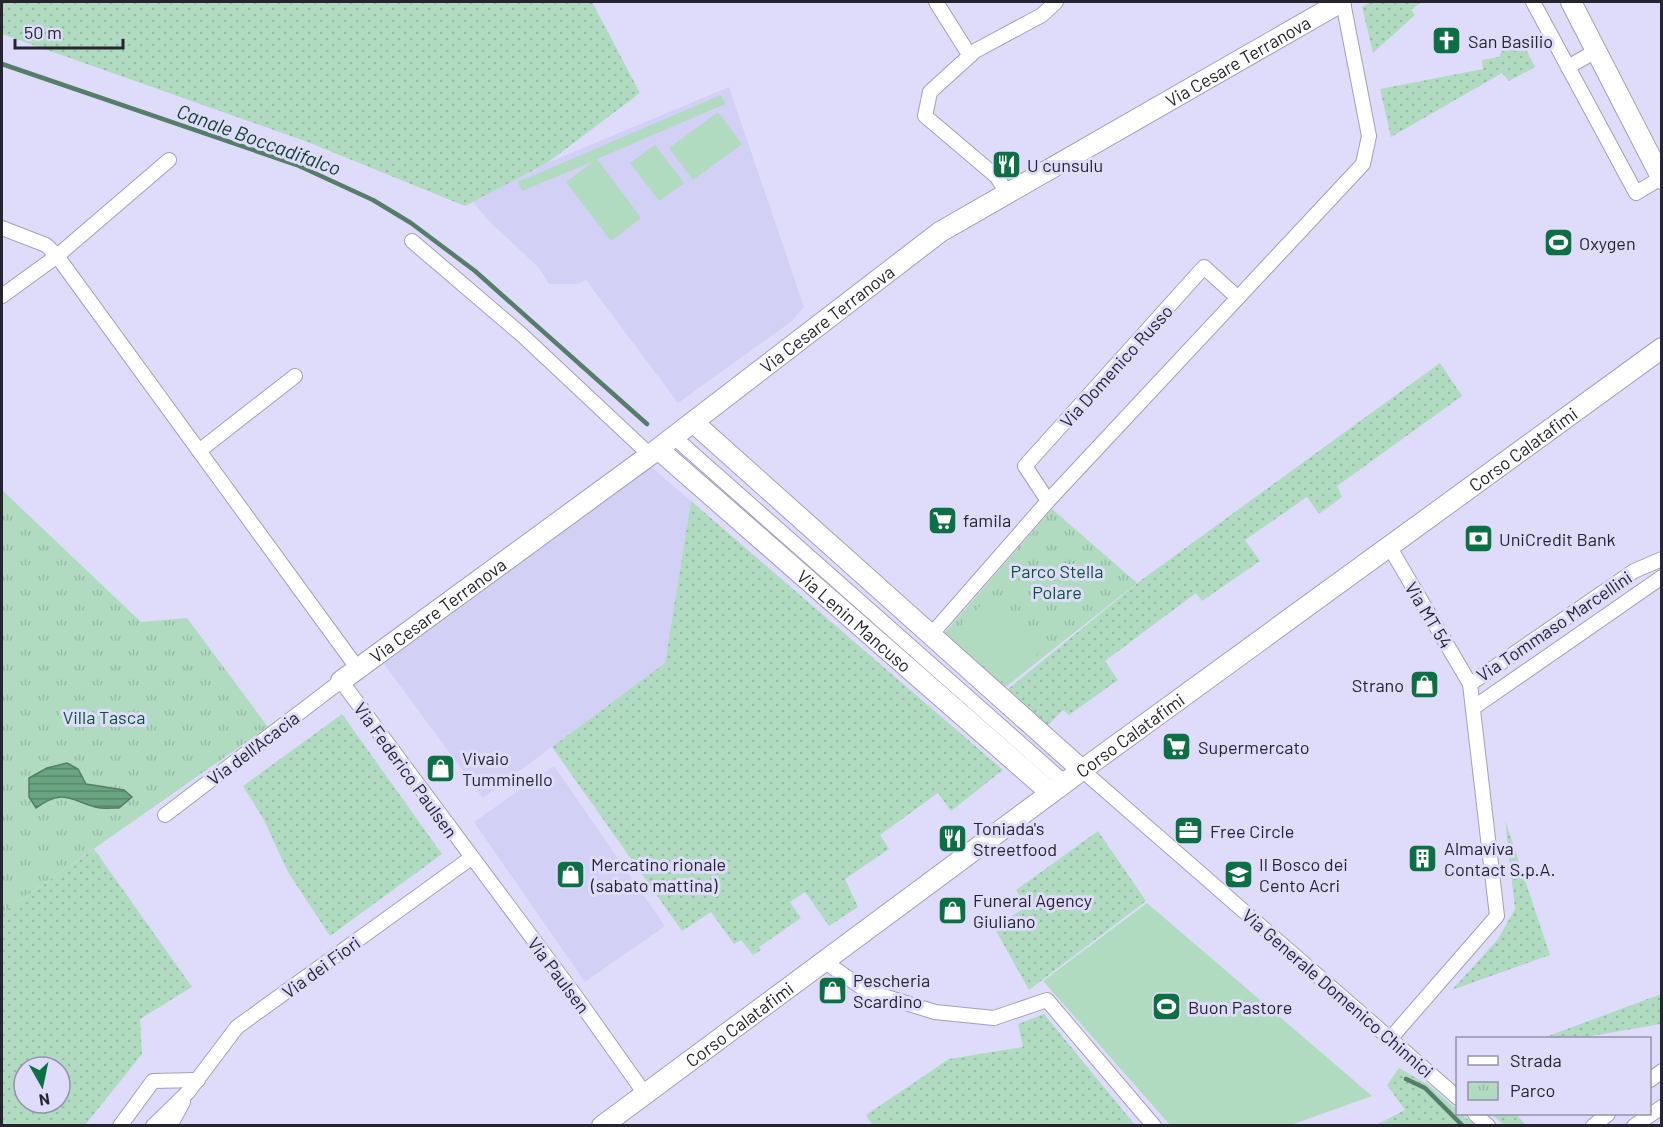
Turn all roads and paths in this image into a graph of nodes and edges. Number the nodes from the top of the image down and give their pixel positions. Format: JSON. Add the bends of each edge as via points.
{"nodes":[{"id":1,"x":936,"y":2,"type":"edge"},
{"id":2,"x":1056,"y":2,"type":"edge"},
{"id":3,"x":1342,"y":2,"type":"edge"},
{"id":4,"x":1533,"y":2,"type":"edge"},
{"id":5,"x":1571,"y":2,"type":"edge"},
{"id":6,"x":1596,"y":51,"type":"junction"},
{"id":7,"x":970,"y":56,"type":"junction"},
{"id":8,"x":1568,"y":67,"type":"junction"},
{"id":9,"x":169,"y":160,"type":"dead end"},
{"id":10,"x":1661,"y":178,"type":"edge"},
{"id":11,"x":1007,"y":193,"type":"junction"},
{"id":12,"x":2,"y":228,"type":"edge"},
{"id":13,"x":412,"y":241,"type":"dead end"},
{"id":14,"x":57,"y":256,"type":"junction"},
{"id":15,"x":2,"y":296,"type":"edge"},
{"id":16,"x":1237,"y":297,"type":"junction"},
{"id":17,"x":1662,"y":348,"type":"edge"},
{"id":18,"x":295,"y":376,"type":"dead end"},
{"id":19,"x":693,"y":422,"type":"junction"},
{"id":20,"x":661,"y":447,"type":"junction"},
{"id":21,"x":199,"y":452,"type":"junction"},
{"id":22,"x":1048,"y":501,"type":"junction"},
{"id":23,"x":1389,"y":546,"type":"junction"},
{"id":24,"x":1662,"y":559,"type":"edge"},
{"id":25,"x":1662,"y":578,"type":"edge"},
{"id":26,"x":930,"y":636,"type":"junction"},
{"id":27,"x":358,"y":669,"type":"junction"},
{"id":28,"x":341,"y":681,"type":"junction"},
{"id":29,"x":1470,"y":684,"type":"junction"},
{"id":30,"x":1473,"y":708,"type":"junction"},
{"id":31,"x":1082,"y":770,"type":"junction"},
{"id":32,"x":1058,"y":788,"type":"junction"},
{"id":33,"x":165,"y":815,"type":"dead end"},
{"id":34,"x":471,"y":858,"type":"junction"},
{"id":35,"x":825,"y":962,"type":"junction"},
{"id":36,"x":1390,"y":1039,"type":"junction"},
{"id":37,"x":198,"y":1080,"type":"junction"},
{"id":38,"x":188,"y":1092,"type":"junction"},
{"id":39,"x":645,"y":1094,"type":"junction"},
{"id":40,"x":1456,"y":1096,"type":"edge"},
{"id":41,"x":1606,"y":1115,"type":"edge"},
{"id":42,"x":1650,"y":1115,"type":"edge"},
{"id":43,"x":120,"y":1125,"type":"edge"},
{"id":44,"x":153,"y":1125,"type":"edge"},
{"id":45,"x":170,"y":1125,"type":"edge"},
{"id":46,"x":602,"y":1125,"type":"edge"},
{"id":47,"x":1154,"y":1125,"type":"edge"},
{"id":48,"x":1593,"y":1125,"type":"edge"},
{"id":49,"x":1634,"y":1125,"type":"edge"}],
"edges":[{"from":1,"to":7,"type":"street"},
{"from":2,"to":7,"type":"street","via":[[1042,15]]},
{"from":3,"to":11,"type":"street","name":"Via Cesare Terranova"},
{"from":3,"to":16,"type":"street","via":[[1370,136],[1363,164]]},
{"from":4,"to":8,"type":"street"},
{"from":5,"to":6,"type":"street"},
{"from":6,"to":8,"type":"street"},
{"from":6,"to":10,"type":"street"},
{"from":7,"to":11,"type":"street","via":[[930,92],[926,116],[997,177]]},
{"from":8,"to":10,"type":"street","via":[[1636,193]]},
{"from":9,"to":14,"type":"street"},
{"from":11,"to":19,"type":"street","name":"Via Cesare Terranova","via":[[940,232]]},
{"from":12,"to":14,"type":"street","via":[[46,245]]},
{"from":13,"to":20,"type":"street"},
{"from":14,"to":15,"type":"street"},
{"from":14,"to":21,"type":"street"},
{"from":16,"to":22,"type":"street"},
{"from":16,"to":22,"type":"street","name":"Via Domenico Russo","via":[[1204,267],[1025,466]]},
{"from":17,"to":23,"type":"street","name":"Corso Calatafimi"},
{"from":18,"to":21,"type":"street"},
{"from":19,"to":20,"type":"street","name":"Via Cesare Terranova"},
{"from":19,"to":26,"type":"street","name":"Via Lenin Mancuso"},
{"from":20,"to":27,"type":"street","name":"Via Cesare Terranova"},
{"from":20,"to":32,"type":"street","name":"Via Lenin Mancuso"},
{"from":21,"to":27,"type":"street"},
{"from":22,"to":26,"type":"street"},
{"from":23,"to":29,"type":"street","name":"Via MT 54"},
{"from":23,"to":31,"type":"street","name":"Corso Calatafimi"},
{"from":24,"to":29,"type":"street","name":"Via Tommaso Marcellini","via":[[1634,571]]},
{"from":25,"to":30,"type":"street","name":"Via Tommaso Marcellini"},
{"from":26,"to":31,"type":"street","name":"Via Lenin Mancuso"},
{"from":27,"to":28,"type":"street","name":"Via Cesare Terranova"},
{"from":28,"to":33,"type":"street","name":"Via dell'Acacia"},
{"from":28,"to":34,"type":"street","name":"Via Federico Paulsen"},
{"from":29,"to":30,"type":"street","name":"Via Tommaso Marcellini"},
{"from":30,"to":36,"type":"street","name":"Via Tommaso Marcellini","via":[[1497,916]]},
{"from":31,"to":32,"type":"street","name":"Corso Calatafimi"},
{"from":31,"to":36,"type":"street","name":"Via Generale Domenico Chinnici"},
{"from":32,"to":35,"type":"street","name":"Corso Calatafimi"},
{"from":34,"to":37,"type":"street","name":"Via dei Fiori","via":[[237,1027]]},
{"from":34,"to":39,"type":"street","name":"Via Paulsen"},
{"from":35,"to":39,"type":"street","name":"Corso Calatafimi"},
{"from":35,"to":47,"type":"street","via":[[867,991],[935,1012],[994,1018],[1047,1000]]},
{"from":36,"to":40,"type":"street","name":"Via Generale Domenico Chinnici"},
{"from":37,"to":38,"type":"street","name":"Via dei Fiori"},
{"from":37,"to":43,"type":"street","via":[[153,1081]]},
{"from":38,"to":44,"type":"street","name":"Via dei Fiori"},
{"from":38,"to":45,"type":"street","name":"Via dei Fiori"},
{"from":39,"to":46,"type":"street","name":"Corso Calatafimi"},
{"from":41,"to":48,"type":"street"},
{"from":42,"to":49,"type":"street"}]}
